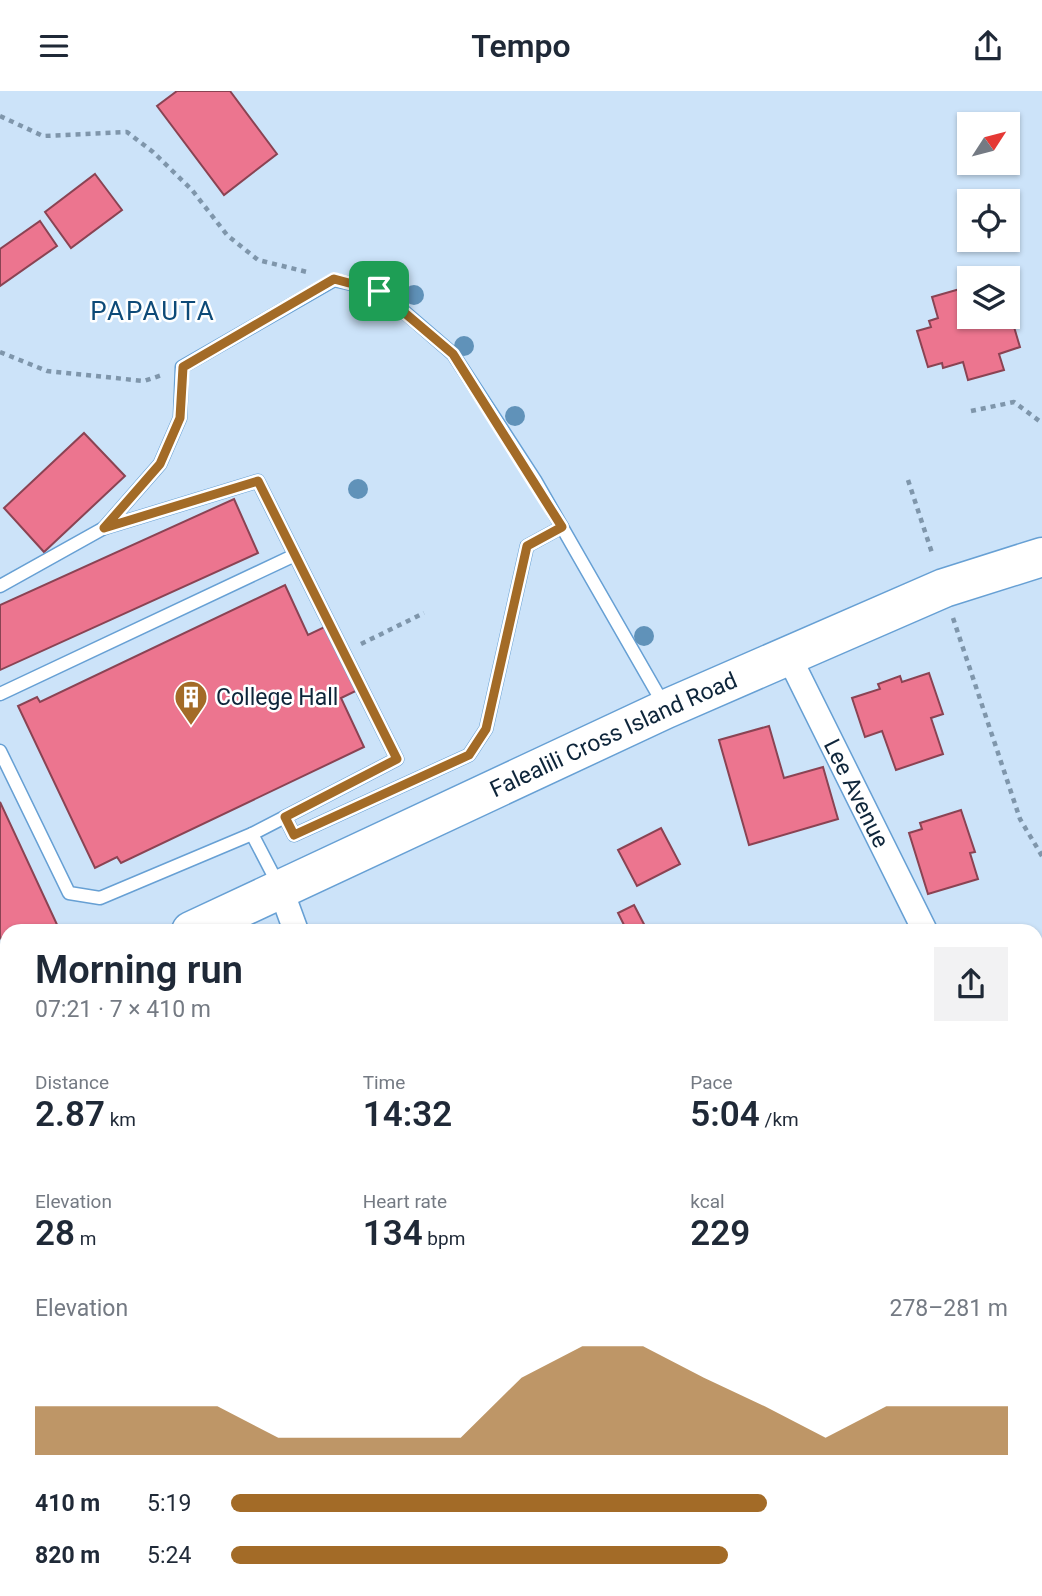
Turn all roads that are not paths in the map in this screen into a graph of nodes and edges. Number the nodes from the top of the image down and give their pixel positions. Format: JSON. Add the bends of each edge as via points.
{"nodes":[{"id":1,"x":562,"y":527,"type":"junction"},
{"id":2,"x":104,"y":528,"type":"junction"},
{"id":3,"x":295,"y":555,"type":"junction"},
{"id":4,"x":1042,"y":557,"type":"edge"},
{"id":5,"x":0,"y":586,"type":"edge"},
{"id":6,"x":789,"y":657,"type":"junction"},
{"id":7,"x":0,"y":694,"type":"edge"},
{"id":8,"x":666,"y":709,"type":"junction"},
{"id":9,"x":0,"y":751,"type":"edge"},
{"id":10,"x":285,"y":817,"type":"junction"},
{"id":11,"x":251,"y":834,"type":"junction"},
{"id":12,"x":281,"y":890,"type":"junction"},
{"id":13,"x":206,"y":924,"type":"edge"},
{"id":14,"x":293,"y":924,"type":"edge"},
{"id":15,"x":922,"y":924,"type":"edge"}],
"edges":[{"from":1,"to":2,"type":"lane","via":[[453,354],[379,291],[334,279],[183,367],[180,418],[160,464]]},
{"from":1,"to":8,"type":"lane"},
{"from":1,"to":10,"type":"lane","via":[[527,546],[486,729],[469,755],[294,835]]},
{"from":2,"to":3,"type":"lane","via":[[258,481]]},
{"from":2,"to":5,"type":"lane"},
{"from":3,"to":7,"type":"lane"},
{"from":3,"to":10,"type":"lane","via":[[397,759]]},
{"from":4,"to":6,"type":"main road","name":"Falealili Cross Island Road","via":[[944,588]]},
{"from":6,"to":8,"type":"main road","name":"Falealili Cross Island Road"},
{"from":6,"to":15,"type":"street","name":"Lee Avenue"},
{"from":8,"to":12,"type":"main road","name":"Falealili Cross Island Road"},
{"from":9,"to":11,"type":"lane","via":[[69,893],[100,898]]},
{"from":10,"to":11,"type":"lane"},
{"from":11,"to":12,"type":"lane"},
{"from":12,"to":13,"type":"main road","name":"Falealili Cross Island Road"},
{"from":12,"to":14,"type":"street"}]}
